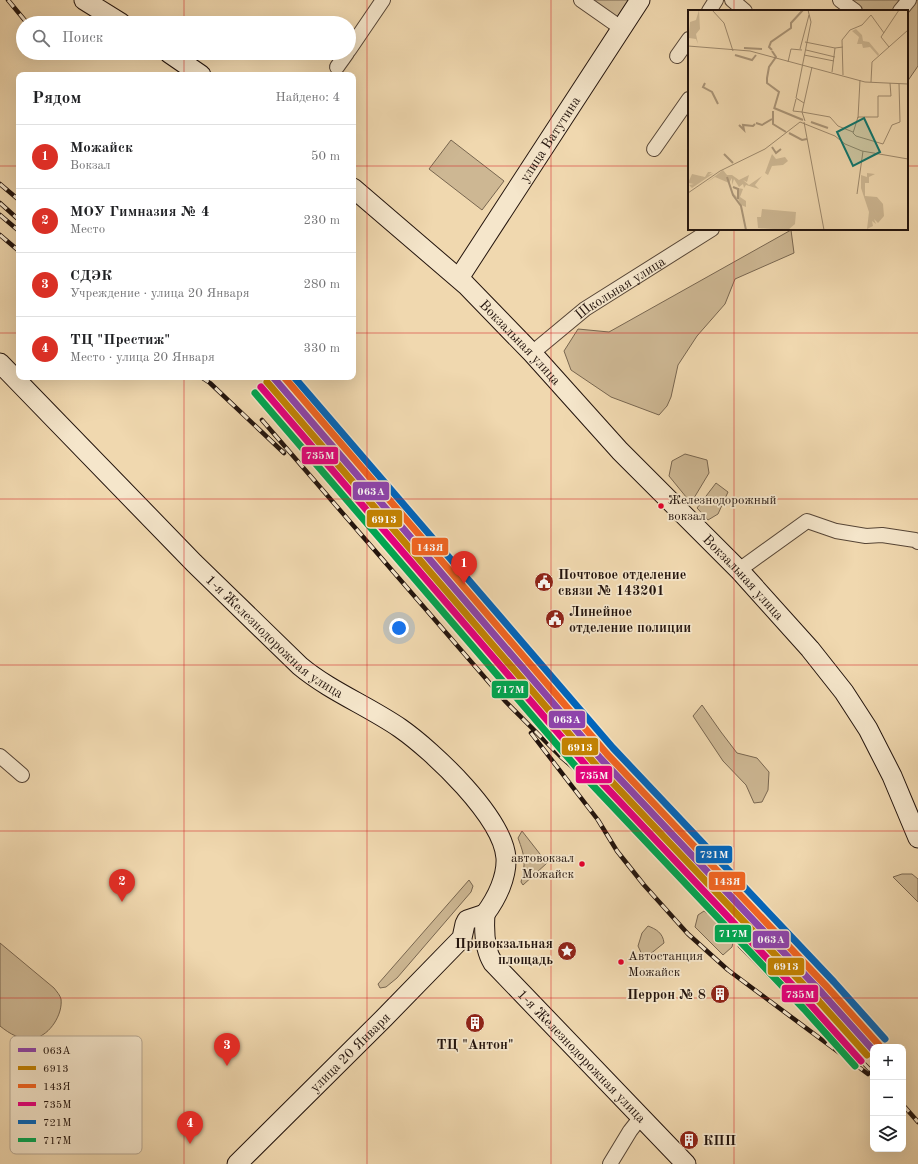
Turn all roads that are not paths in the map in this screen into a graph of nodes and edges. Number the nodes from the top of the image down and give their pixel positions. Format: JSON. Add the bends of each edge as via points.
{"nodes":[{"id":1,"x":383,"y":0,"type":"edge"},
{"id":2,"x":581,"y":0,"type":"edge"},
{"id":3,"x":640,"y":0,"type":"edge"},
{"id":4,"x":716,"y":0,"type":"edge"},
{"id":5,"x":732,"y":0,"type":"edge"},
{"id":6,"x":840,"y":0,"type":"edge"},
{"id":7,"x":909,"y":0,"type":"edge"},
{"id":8,"x":90,"y":2,"type":"edge"},
{"id":9,"x":710,"y":10,"type":"edge"},
{"id":10,"x":745,"y":10,"type":"edge"},
{"id":11,"x":854,"y":10,"type":"edge"},
{"id":12,"x":901,"y":10,"type":"edge"},
{"id":13,"x":111,"y":16,"type":"edge"},
{"id":14,"x":621,"y":28,"type":"junction"},
{"id":15,"x":356,"y":40,"type":"edge"},
{"id":16,"x":688,"y":40,"type":"edge"},
{"id":17,"x":677,"y":56,"type":"dead end"},
{"id":18,"x":179,"y":60,"type":"edge"},
{"id":19,"x":342,"y":60,"type":"edge"},
{"id":20,"x":337,"y":67,"type":"dead end"},
{"id":21,"x":197,"y":72,"type":"edge"},
{"id":22,"x":688,"y":100,"type":"edge"},
{"id":23,"x":654,"y":149,"type":"dead end"},
{"id":24,"x":356,"y":191,"type":"edge"},
{"id":25,"x":710,"y":230,"type":"edge"},
{"id":26,"x":459,"y":278,"type":"junction"},
{"id":27,"x":532,"y":353,"type":"junction"},
{"id":28,"x":0,"y":363,"type":"edge"},
{"id":29,"x":16,"y":379,"type":"edge"},
{"id":30,"x":16,"y":380,"type":"edge"},
{"id":31,"x":918,"y":542,"type":"edge"},
{"id":32,"x":739,"y":570,"type":"junction"},
{"id":33,"x":0,"y":756,"type":"edge"},
{"id":34,"x":22,"y":775,"type":"dead end"},
{"id":35,"x":918,"y":838,"type":"edge"},
{"id":36,"x":477,"y":929,"type":"junction"},
{"id":37,"x":641,"y":1117,"type":"junction"},
{"id":38,"x":237,"y":1164,"type":"edge"},
{"id":39,"x":610,"y":1164,"type":"edge"},
{"id":40,"x":686,"y":1164,"type":"edge"}],
"edges":[{"from":1,"to":15,"type":"street"},
{"from":2,"to":14,"type":"street"},
{"from":3,"to":14,"type":"main road","name":"улица Ватутина"},
{"from":4,"to":9,"type":"street"},
{"from":5,"to":10,"type":"street"},
{"from":6,"to":11,"type":"street"},
{"from":7,"to":12,"type":"street"},
{"from":8,"to":13,"type":"main road"},
{"from":14,"to":26,"type":"main road","name":"улица Ватутина"},
{"from":16,"to":17,"type":"street"},
{"from":18,"to":21,"type":"main road"},
{"from":19,"to":20,"type":"street"},
{"from":22,"to":23,"type":"street"},
{"from":24,"to":26,"type":"main road","name":"Вокзальная улица"},
{"from":25,"to":27,"type":"street","name":"Школьная улица","via":[[585,309]]},
{"from":26,"to":27,"type":"main road","name":"Вокзальная улица"},
{"from":27,"to":32,"type":"main road","name":"Вокзальная улица","via":[[620,451]]},
{"from":28,"to":29,"type":"main road","name":"1-я Железнодорожная улица"},
{"from":30,"to":36,"type":"main road","name":"1-я Железнодорожная улица","via":[[194,563],[300,666],[406,732],[464,786],[493,824],[505,853],[503,880]]},
{"from":31,"to":32,"type":"street","via":[[882,535],[866,536],[836,531],[807,521]]},
{"from":32,"to":35,"type":"main road","name":"Вокзальная улица","via":[[810,649],[855,708],[892,776]]},
{"from":33,"to":34,"type":"street"},
{"from":36,"to":37,"type":"main road","name":"1-я Железнодорожная улица","via":[[493,963]]},
{"from":36,"to":38,"type":"main road","name":"улица 20 Января"},
{"from":37,"to":39,"type":"street"},
{"from":37,"to":40,"type":"main road","name":"1-я Железнодорожная улица"}]}
